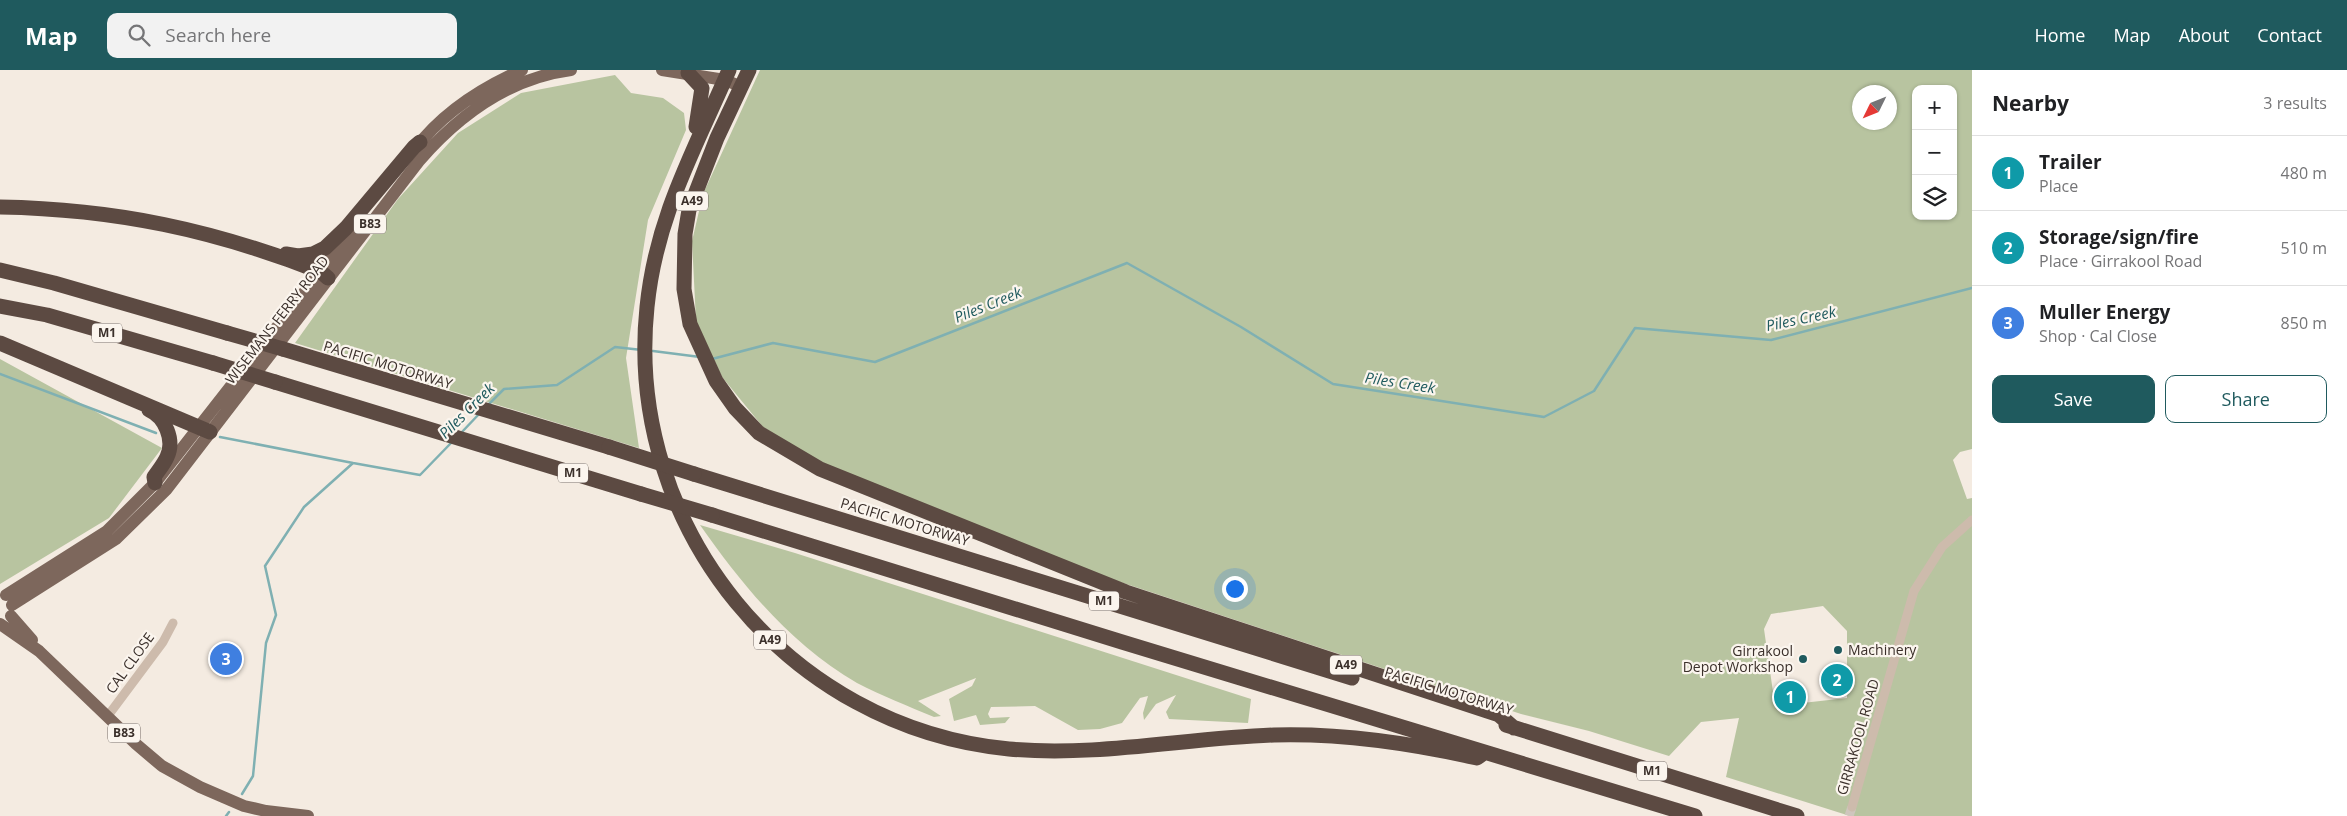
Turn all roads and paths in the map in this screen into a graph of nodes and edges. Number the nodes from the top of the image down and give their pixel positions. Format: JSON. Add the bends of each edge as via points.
{"nodes":[{"id":1,"x":522,"y":70,"type":"edge"},
{"id":2,"x":571,"y":70,"type":"edge"},
{"id":3,"x":662,"y":70,"type":"edge"},
{"id":4,"x":688,"y":73,"type":"junction"},
{"id":5,"x":727,"y":75,"type":"edge"},
{"id":6,"x":744,"y":75,"type":"edge"},
{"id":7,"x":420,"y":142,"type":"junction"},
{"id":8,"x":689,"y":155,"type":"junction"},
{"id":9,"x":0,"y":207,"type":"edge"},
{"id":10,"x":268,"y":251,"type":"junction"},
{"id":11,"x":0,"y":270,"type":"edge"},
{"id":12,"x":325,"y":275,"type":"junction"},
{"id":13,"x":0,"y":306,"type":"edge"},
{"id":14,"x":0,"y":342,"type":"edge"},
{"id":15,"x":126,"y":396,"type":"junction"},
{"id":16,"x":204,"y":429,"type":"junction"},
{"id":17,"x":155,"y":483,"type":"junction"},
{"id":18,"x":1972,"y":520,"type":"edge"},
{"id":19,"x":5,"y":610,"type":"edge"},
{"id":20,"x":173,"y":623,"type":"dead end"},
{"id":21,"x":107,"y":717,"type":"junction"},
{"id":22,"x":1514,"y":728,"type":"junction"},
{"id":23,"x":1484,"y":753,"type":"junction"},
{"id":24,"x":1852,"y":807,"type":"tunnel mouth"},
{"id":25,"x":308,"y":816,"type":"edge"},
{"id":26,"x":1695,"y":816,"type":"edge"},
{"id":27,"x":1797,"y":816,"type":"edge"}],
"edges":[{"from":1,"to":7,"type":"main road","name":"WISEMANS FERRY ROAD","number":"B83","via":[[459,105]]},
{"from":2,"to":12,"type":"main road","name":"WISEMANS FERRY ROAD","number":"B83","via":[[550,73],[514,86],[467,114],[419,161]]},
{"from":3,"to":4,"type":"main road"},
{"from":4,"to":5,"type":"main road"},
{"from":4,"to":8,"type":"highway","via":[[702,88]]},
{"from":5,"to":6,"type":"main road"},
{"from":5,"to":8,"type":"highway","number":"A49"},
{"from":6,"to":22,"type":"highway","number":"A49","via":[[689,210],[683,271],[690,324],[716,380],[735,408],[759,433],[820,469],[1126,592],[1499,715]]},
{"from":7,"to":10,"type":"highway","via":[[325,248],[298,256]]},
{"from":7,"to":12,"type":"main road","name":"WISEMANS FERRY ROAD","number":"B83"},
{"from":8,"to":23,"type":"highway","number":"A49","via":[[661,228],[647,304],[647,402],[655,441],[686,525],[708,566],[748,617],[789,657],[821,681],[892,720],[977,745],[1052,752],[1274,735],[1344,736],[1409,743],[1477,758]]},
{"from":9,"to":10,"type":"highway","via":[[108,213],[189,228]]},
{"from":10,"to":12,"type":"highway"},
{"from":11,"to":22,"type":"highway","name":"PACIFIC MOTORWAY","number":"M1","bridge":true,"via":[[227,333],[609,447]]},
{"from":12,"to":16,"type":"main road","name":"WISEMANS FERRY ROAD","number":"B83"},
{"from":13,"to":23,"type":"highway","number":"M1","bridge":true,"via":[[47,316],[212,363]]},
{"from":14,"to":15,"type":"highway"},
{"from":15,"to":16,"type":"highway"},
{"from":15,"to":17,"type":"highway","via":[[127,400],[155,413],[167,429],[169,452],[154,477]]},
{"from":16,"to":17,"type":"main road","name":"WISEMANS FERRY ROAD","number":"B83"},
{"from":16,"to":19,"type":"main road","name":"WISEMANS FERRY ROAD","number":"B83","via":[[166,490],[116,539]]},
{"from":17,"to":19,"type":"main road","name":"WISEMANS FERRY ROAD","number":"B83","via":[[107,531]]},
{"from":18,"to":24,"type":"street","name":"GIRRAKOOL ROAD","via":[[1942,547],[1914,591]]},
{"from":19,"to":21,"type":"main road","number":"B83","via":[[39,651]]},
{"from":20,"to":21,"type":"street","name":"CAL CLOSE","via":[[163,642]]},
{"from":21,"to":25,"type":"main road","number":"B83","via":[[162,766],[200,787],[244,806]]},
{"from":22,"to":27,"type":"highway","name":"PACIFIC MOTORWAY","number":"M1"},
{"from":23,"to":26,"type":"highway","number":"M1"}]}
